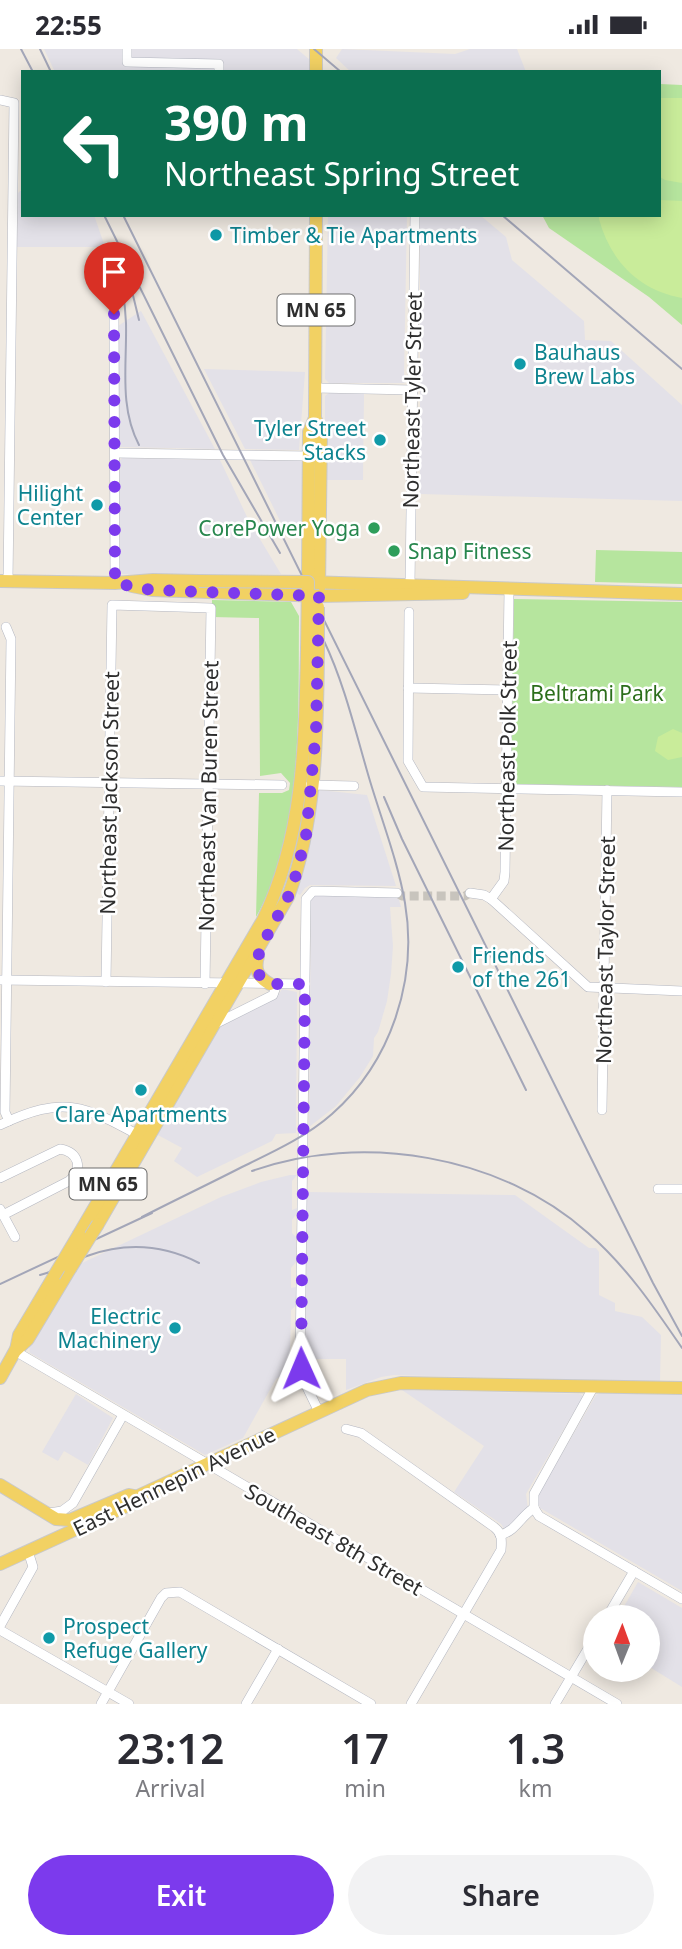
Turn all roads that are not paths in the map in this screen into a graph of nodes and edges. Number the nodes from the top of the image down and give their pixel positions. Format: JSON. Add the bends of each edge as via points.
{"nodes":[{"id":1,"x":127,"y":49,"type":"edge"},
{"id":2,"x":316,"y":49,"type":"edge"},
{"id":3,"x":325,"y":49,"type":"edge"},
{"id":4,"x":219,"y":68,"type":"edge"},
{"id":5,"x":316,"y":70,"type":"edge"},
{"id":6,"x":324,"y":70,"type":"edge"},
{"id":7,"x":0,"y":100,"type":"edge"},
{"id":8,"x":18,"y":186,"type":"edge"},
{"id":9,"x":317,"y":217,"type":"edge"},
{"id":10,"x":415,"y":217,"type":"edge"},
{"id":11,"x":114,"y":314,"type":"dead end"},
{"id":12,"x":316,"y":388,"type":"junction"},
{"id":13,"x":412,"y":390,"type":"junction"},
{"id":14,"x":316,"y":418,"type":"junction"},
{"id":15,"x":115,"y":453,"type":"junction"},
{"id":16,"x":309,"y":456,"type":"junction"},
{"id":17,"x":314,"y":472,"type":"junction"},
{"id":18,"x":4,"y":581,"type":"edge"},
{"id":19,"x":115,"y":583,"type":"junction"},
{"id":20,"x":410,"y":585,"type":"junction"},
{"id":21,"x":313,"y":589,"type":"junction"},
{"id":22,"x":357,"y":590,"type":"junction"},
{"id":23,"x":505,"y":590,"type":"junction"},
{"id":24,"x":682,"y":594,"type":"edge"},
{"id":25,"x":211,"y":608,"type":"joint"},
{"id":26,"x":409,"y":613,"type":"dead end"},
{"id":27,"x":6,"y":627,"type":"dead end"},
{"id":28,"x":408,"y":688,"type":"junction"},
{"id":29,"x":508,"y":690,"type":"junction"},
{"id":30,"x":5,"y":781,"type":"edge"},
{"id":31,"x":109,"y":783,"type":"junction"},
{"id":32,"x":209,"y":784,"type":"junction"},
{"id":33,"x":282,"y":785,"type":"dead end"},
{"id":34,"x":306,"y":785,"type":"junction"},
{"id":35,"x":354,"y":786,"type":"dead end"},
{"id":36,"x":506,"y":789,"type":"junction"},
{"id":37,"x":607,"y":790,"type":"junction"},
{"id":38,"x":682,"y":792,"type":"edge"},
{"id":39,"x":397,"y":893,"type":"tunnel mouth"},
{"id":40,"x":470,"y":893,"type":"tunnel mouth"},
{"id":41,"x":491,"y":899,"type":"junction"},
{"id":42,"x":261,"y":947,"type":"junction"},
{"id":43,"x":4,"y":980,"type":"edge"},
{"id":44,"x":106,"y":982,"type":"junction"},
{"id":45,"x":205,"y":984,"type":"junction"},
{"id":46,"x":226,"y":984,"type":"junction"},
{"id":47,"x":239,"y":984,"type":"junction"},
{"id":48,"x":274,"y":984,"type":"junction"},
{"id":49,"x":305,"y":984,"type":"junction"},
{"id":50,"x":604,"y":989,"type":"junction"},
{"id":51,"x":682,"y":991,"type":"edge"},
{"id":52,"x":215,"y":1024,"type":"junction"},
{"id":53,"x":602,"y":1110,"type":"dead end"},
{"id":54,"x":4,"y":1123,"type":"edge"},
{"id":55,"x":143,"y":1137,"type":"junction"},
{"id":56,"x":0,"y":1178,"type":"edge"},
{"id":57,"x":658,"y":1189,"type":"dead end"},
{"id":58,"x":682,"y":1189,"type":"edge"},
{"id":59,"x":2,"y":1212,"type":"edge"},
{"id":60,"x":15,"y":1237,"type":"dead end"},
{"id":61,"x":15,"y":1351,"type":"junction"},
{"id":62,"x":0,"y":1378,"type":"edge"},
{"id":63,"x":594,"y":1386,"type":"junction"},
{"id":64,"x":682,"y":1388,"type":"edge"},
{"id":65,"x":319,"y":1412,"type":"junction"},
{"id":66,"x":123,"y":1415,"type":"junction"},
{"id":67,"x":346,"y":1429,"type":"dead end"},
{"id":68,"x":207,"y":1464,"type":"junction"},
{"id":69,"x":0,"y":1485,"type":"edge"},
{"id":70,"x":138,"y":1496,"type":"junction"},
{"id":71,"x":534,"y":1508,"type":"junction"},
{"id":72,"x":49,"y":1513,"type":"junction"},
{"id":73,"x":500,"y":1535,"type":"junction"},
{"id":74,"x":28,"y":1551,"type":"junction"},
{"id":75,"x":0,"y":1564,"type":"edge"},
{"id":76,"x":634,"y":1571,"type":"junction"},
{"id":77,"x":682,"y":1599,"type":"edge"},
{"id":78,"x":614,"y":1605,"type":"edge"},
{"id":79,"x":464,"y":1615,"type":"junction"},
{"id":80,"x":0,"y":1628,"type":"edge"},
{"id":81,"x":278,"y":1649,"type":"junction"},
{"id":82,"x":583,"y":1657,"type":"edge"},
{"id":83,"x":571,"y":1677,"type":"junction"},
{"id":84,"x":108,"y":1692,"type":"junction"},
{"id":85,"x":100,"y":1704,"type":"edge"},
{"id":86,"x":129,"y":1704,"type":"edge"},
{"id":87,"x":246,"y":1704,"type":"edge"},
{"id":88,"x":371,"y":1704,"type":"edge"},
{"id":89,"x":411,"y":1704,"type":"edge"},
{"id":90,"x":555,"y":1704,"type":"edge"},
{"id":91,"x":617,"y":1704,"type":"edge"}],
"edges":[{"from":1,"to":4,"type":"street","via":[[127,62]]},
{"from":2,"to":5,"type":"main road"},
{"from":3,"to":6,"type":"main road"},
{"from":7,"to":8,"type":"street","via":[[15,103]]},
{"from":8,"to":18,"type":"street"},
{"from":9,"to":12,"type":"main road","number":"MN 65"},
{"from":10,"to":13,"type":"street","name":"Northeast Tyler Street"},
{"from":11,"to":15,"type":"street"},
{"from":12,"to":13,"type":"street"},
{"from":12,"to":14,"type":"main road","number":"MN 65"},
{"from":13,"to":20,"type":"street","name":"Northeast Tyler Street"},
{"from":14,"to":16,"type":"main road","number":"MN 65","via":[[309,432]]},
{"from":14,"to":17,"type":"main road","number":"MN 65","via":[[321,432]]},
{"from":15,"to":16,"type":"street"},
{"from":15,"to":19,"type":"street"},
{"from":16,"to":17,"type":"main road","number":"MN 65"},
{"from":17,"to":21,"type":"main road","number":"MN 65"},
{"from":18,"to":19,"type":"main road"},
{"from":19,"to":21,"type":"main road","bridge":true,"via":[[153,580]]},
{"from":20,"to":22,"type":"main road"},
{"from":20,"to":23,"type":"main road"},
{"from":21,"to":22,"type":"main road"},
{"from":21,"to":34,"type":"main road","number":"MN 65","bridge":true,"via":[[316,731]]},
{"from":22,"to":23,"type":"main road","via":[[448,595]]},
{"from":23,"to":24,"type":"main road"},
{"from":23,"to":29,"type":"street","name":"Northeast Polk Street"},
{"from":25,"to":31,"type":"street","name":"Northeast Jackson Street","via":[[112,605]]},
{"from":25,"to":32,"type":"street","name":"Northeast Van Buren Street"},
{"from":26,"to":28,"type":"street"},
{"from":27,"to":30,"type":"street","via":[[11,639]]},
{"from":28,"to":29,"type":"street"},
{"from":28,"to":36,"type":"street","via":[[408,761],[423,787]]},
{"from":29,"to":36,"type":"street","name":"Northeast Polk Street"},
{"from":30,"to":31,"type":"street"},
{"from":30,"to":43,"type":"street"},
{"from":31,"to":32,"type":"street"},
{"from":31,"to":44,"type":"street","name":"Northeast Jackson Street"},
{"from":32,"to":33,"type":"street"},
{"from":32,"to":45,"type":"street","name":"Northeast Van Buren Street"},
{"from":34,"to":35,"type":"street"},
{"from":34,"to":42,"type":"main road","number":"MN 65","via":[[306,836],[296,875]]},
{"from":34,"to":46,"type":"main road","number":"MN 65","via":[[278,886]]},
{"from":36,"to":37,"type":"street"},
{"from":36,"to":41,"type":"street","name":"Northeast Polk Street","via":[[504,880]]},
{"from":37,"to":38,"type":"street"},
{"from":37,"to":50,"type":"street","name":"Northeast Taylor Street"},
{"from":39,"to":49,"type":"street","via":[[309,894]]},
{"from":40,"to":41,"type":"street"},
{"from":41,"to":50,"type":"street","via":[[582,983]]},
{"from":42,"to":47,"type":"main road","number":"MN 65"},
{"from":42,"to":48,"type":"main road","via":[[256,970],[263,980]]},
{"from":43,"to":44,"type":"street"},
{"from":43,"to":54,"type":"street"},
{"from":44,"to":45,"type":"street"},
{"from":45,"to":46,"type":"street"},
{"from":46,"to":47,"type":"street"},
{"from":46,"to":55,"type":"main road","number":"MN 65"},
{"from":47,"to":48,"type":"street"},
{"from":47,"to":52,"type":"main road","number":"MN 65"},
{"from":48,"to":49,"type":"street"},
{"from":48,"to":52,"type":"street","via":[[273,995]]},
{"from":49,"to":65,"type":"street","via":[[300,1364]]},
{"from":50,"to":51,"type":"street"},
{"from":50,"to":53,"type":"street","name":"Northeast Taylor Street"},
{"from":52,"to":55,"type":"main road","number":"MN 65"},
{"from":54,"to":55,"type":"street","via":[[45,1108],[76,1107],[98,1113]]},
{"from":55,"to":61,"type":"main road","number":"MN 65","bridge":true,"via":[[79,1234],[19,1335]]},
{"from":55,"to":61,"type":"main road","number":"MN 65","bridge":true,"via":[[98,1224],[28,1339]]},
{"from":56,"to":59,"type":"street","via":[[60,1149],[70,1151],[78,1162],[69,1181]]},
{"from":57,"to":58,"type":"street"},
{"from":59,"to":60,"type":"street"},
{"from":61,"to":62,"type":"main road","number":"MN 65"},
{"from":61,"to":66,"type":"street","name":"Southeast 8th Street"},
{"from":63,"to":64,"type":"main road","name":"East Hennepin Avenue"},
{"from":63,"to":65,"type":"main road","name":"East Hennepin Avenue","via":[[401,1383],[375,1387]]},
{"from":63,"to":71,"type":"street","via":[[534,1494]]},
{"from":65,"to":68,"type":"main road","name":"East Hennepin Avenue"},
{"from":66,"to":68,"type":"street","name":"Southeast 8th Street"},
{"from":66,"to":72,"type":"street","via":[[73,1503]]},
{"from":67,"to":73,"type":"street","via":[[360,1433]]},
{"from":68,"to":70,"type":"main road","name":"East Hennepin Avenue"},
{"from":68,"to":79,"type":"street","name":"Southeast 8th Street"},
{"from":69,"to":72,"type":"main road"},
{"from":70,"to":72,"type":"main road","via":[[70,1520]]},
{"from":70,"to":74,"type":"main road","name":"East Hennepin Avenue","via":[[131,1504]]},
{"from":71,"to":73,"type":"street","via":[[513,1530]]},
{"from":71,"to":76,"type":"street"},
{"from":73,"to":79,"type":"street","via":[[500,1550]]},
{"from":74,"to":75,"type":"main road","name":"East Hennepin Avenue"},
{"from":74,"to":80,"type":"street","via":[[33,1567]]},
{"from":76,"to":77,"type":"street"},
{"from":76,"to":78,"type":"street"},
{"from":79,"to":83,"type":"street","name":"Southeast 8th Street"},
{"from":79,"to":89,"type":"street"},
{"from":80,"to":84,"type":"street"},
{"from":81,"to":84,"type":"street","via":[[180,1592],[171,1592],[161,1598]]},
{"from":81,"to":87,"type":"street"},
{"from":81,"to":88,"type":"street"},
{"from":82,"to":83,"type":"street"},
{"from":83,"to":90,"type":"street"},
{"from":83,"to":91,"type":"street","name":"Southeast 8th Street"},
{"from":84,"to":85,"type":"street"},
{"from":84,"to":86,"type":"street"}]}
